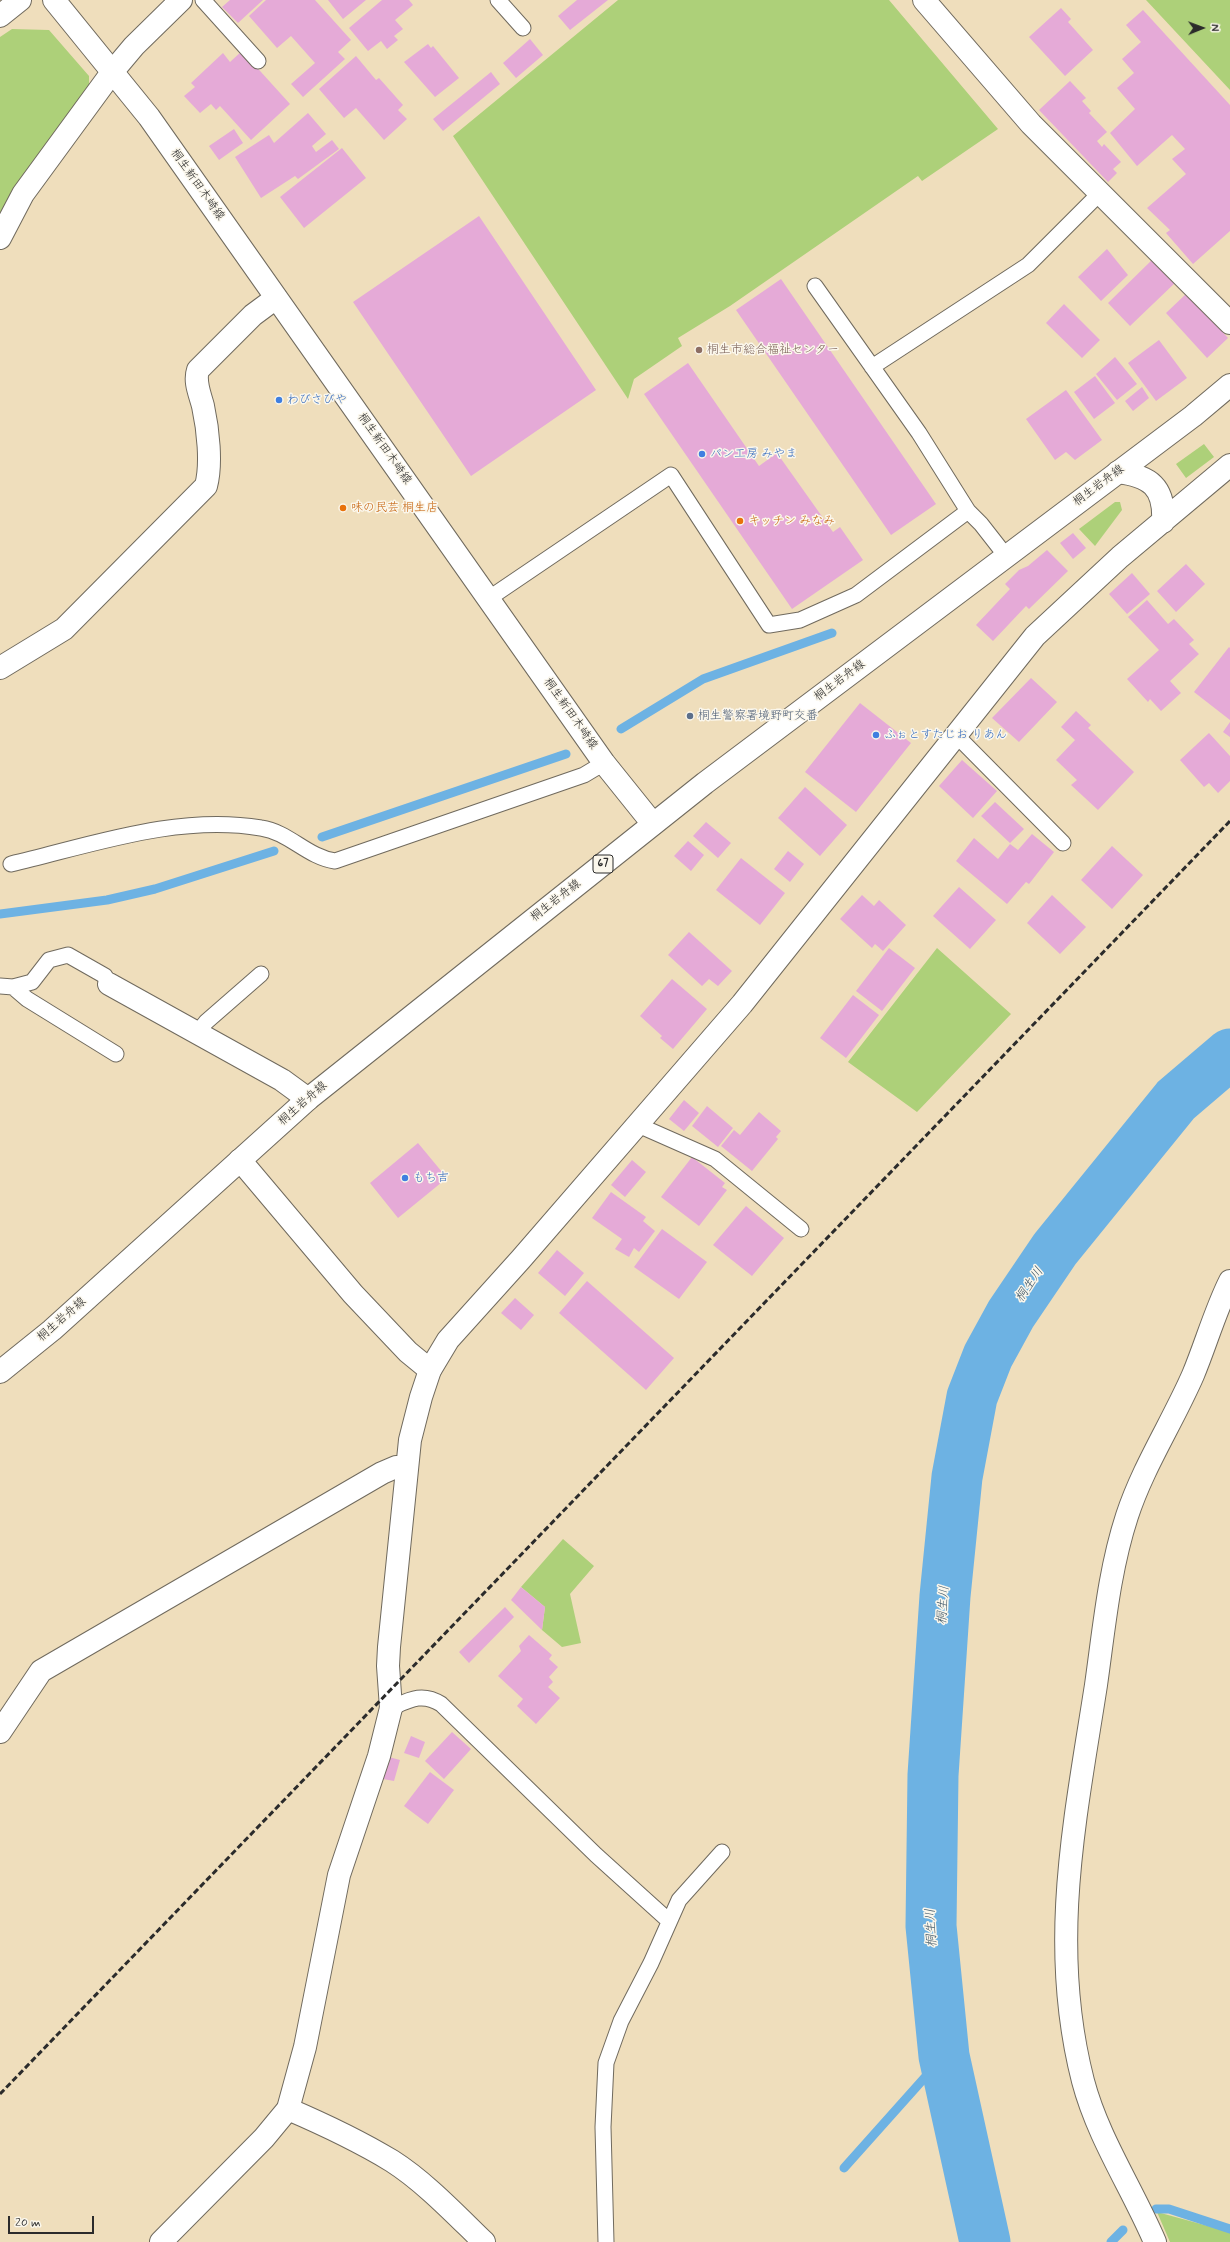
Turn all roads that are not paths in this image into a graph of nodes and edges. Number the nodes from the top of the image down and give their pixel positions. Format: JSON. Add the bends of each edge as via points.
{"nodes":[{"id":1,"x":20,"y":0,"type":"edge"},
{"id":2,"x":54,"y":0,"type":"edge"},
{"id":3,"x":181,"y":0,"type":"edge"},
{"id":4,"x":203,"y":0,"type":"edge"},
{"id":5,"x":498,"y":0,"type":"edge"},
{"id":6,"x":924,"y":0,"type":"edge"},
{"id":7,"x":0,"y":16,"type":"edge"},
{"id":8,"x":523,"y":28,"type":"dead end"},
{"id":9,"x":258,"y":61,"type":"dead end"},
{"id":10,"x":113,"y":71,"type":"junction"},
{"id":11,"x":1100,"y":192,"type":"junction"},
{"id":12,"x":0,"y":238,"type":"edge"},
{"id":13,"x":814,"y":286,"type":"dead end"},
{"id":14,"x":276,"y":298,"type":"junction"},
{"id":15,"x":1230,"y":323,"type":"edge"},
{"id":16,"x":872,"y":367,"type":"junction"},
{"id":17,"x":1230,"y":385,"type":"edge"},
{"id":18,"x":1230,"y":465,"type":"edge"},
{"id":19,"x":1118,"y":472,"type":"junction"},
{"id":20,"x":968,"y":511,"type":"junction"},
{"id":21,"x":1163,"y":522,"type":"junction"},
{"id":22,"x":1006,"y":556,"type":"junction"},
{"id":23,"x":488,"y":599,"type":"junction"},
{"id":24,"x":0,"y":668,"type":"edge"},
{"id":25,"x":955,"y":734,"type":"junction"},
{"id":26,"x":604,"y":763,"type":"junction"},
{"id":27,"x":653,"y":824,"type":"junction"},
{"id":28,"x":1063,"y":843,"type":"dead end"},
{"id":29,"x":11,"y":864,"type":"dead end"},
{"id":30,"x":261,"y":974,"type":"dead end"},
{"id":31,"x":110,"y":984,"type":"joint"},
{"id":32,"x":6,"y":987,"type":"edge"},
{"id":33,"x":198,"y":1032,"type":"junction"},
{"id":34,"x":116,"y":1054,"type":"dead end"},
{"id":35,"x":308,"y":1099,"type":"junction"},
{"id":36,"x":638,"y":1125,"type":"junction"},
{"id":37,"x":240,"y":1160,"type":"junction"},
{"id":38,"x":802,"y":1229,"type":"dead end"},
{"id":39,"x":1230,"y":1281,"type":"edge"},
{"id":40,"x":430,"y":1370,"type":"junction"},
{"id":41,"x":0,"y":1372,"type":"edge"},
{"id":42,"x":406,"y":1467,"type":"junction"},
{"id":43,"x":391,"y":1708,"type":"junction"},
{"id":44,"x":0,"y":1732,"type":"edge"},
{"id":45,"x":722,"y":1852,"type":"dead end"},
{"id":46,"x":669,"y":1921,"type":"junction"},
{"id":47,"x":288,"y":2109,"type":"junction"},
{"id":48,"x":161,"y":2242,"type":"edge"},
{"id":49,"x":484,"y":2242,"type":"edge"},
{"id":50,"x":606,"y":2242,"type":"edge"},
{"id":51,"x":1155,"y":2242,"type":"edge"}],
"edges":[{"from":1,"to":7,"type":"street"},
{"from":2,"to":10,"type":"street","name":"桐生新田木崎線"},
{"from":3,"to":10,"type":"street","via":[[134,46]]},
{"from":4,"to":9,"type":"lane"},
{"from":5,"to":8,"type":"lane"},
{"from":6,"to":11,"type":"street","via":[[1031,124]]},
{"from":10,"to":12,"type":"street","via":[[23,194]]},
{"from":10,"to":14,"type":"street","name":"桐生新田木崎線","via":[[196,182]]},
{"from":11,"to":15,"type":"street"},
{"from":11,"to":16,"type":"lane","via":[[1028,264]]},
{"from":13,"to":16,"type":"lane"},
{"from":14,"to":23,"type":"street","name":"桐生新田木崎線"},
{"from":14,"to":24,"type":"street","via":[[253,315],[198,370],[196,378],[203,408],[210,474],[206,486],[64,629]]},
{"from":16,"to":20,"type":"lane"},
{"from":17,"to":19,"type":"street","name":"桐生岩舟線","number":"67"},
{"from":18,"to":21,"type":"street"},
{"from":19,"to":21,"type":"street","via":[[1136,474],[1152,483],[1160,494],[1164,509]]},
{"from":19,"to":22,"type":"street","name":"桐生岩舟線","number":"67"},
{"from":20,"to":22,"type":"lane"},
{"from":20,"to":23,"type":"lane","via":[[856,595],[800,620],[769,625],[671,475]]},
{"from":21,"to":25,"type":"street","via":[[1045,625]]},
{"from":22,"to":27,"type":"street","name":"桐生岩舟線","number":"67"},
{"from":23,"to":26,"type":"street","name":"桐生新田木崎線"},
{"from":25,"to":28,"type":"lane"},
{"from":25,"to":36,"type":"street","via":[[742,1004]]},
{"from":26,"to":27,"type":"street","name":"桐生新田木崎線"},
{"from":26,"to":29,"type":"lane","via":[[584,775],[335,861],[322,859],[274,830],[211,825],[166,828]]},
{"from":27,"to":35,"type":"street","name":"桐生岩舟線","number":"67"},
{"from":30,"to":33,"type":"lane"},
{"from":31,"to":32,"type":"lane","via":[[105,976],[68,955],[49,960],[32,982]]},
{"from":31,"to":33,"type":"street"},
{"from":32,"to":34,"type":"lane"},
{"from":33,"to":35,"type":"street","via":[[282,1080]]},
{"from":35,"to":37,"type":"street","name":"桐生岩舟線","number":"67"},
{"from":36,"to":38,"type":"lane","via":[[716,1159]]},
{"from":36,"to":40,"type":"street","via":[[448,1340]]},
{"from":37,"to":40,"type":"street","via":[[352,1294],[408,1352]]},
{"from":37,"to":41,"type":"street","name":"桐生岩舟線","number":"67","via":[[52,1330]]},
{"from":39,"to":51,"type":"street","via":[[1194,1373],[1146,1467],[1127,1516],[1112,1569],[1070,1852],[1065,1914],[1067,1973],[1075,2047],[1084,2083],[1103,2136]]},
{"from":40,"to":42,"type":"street","via":[[415,1419]]},
{"from":42,"to":43,"type":"street","via":[[388,1660]]},
{"from":42,"to":44,"type":"street","via":[[396,1467],[382,1473],[41,1671]]},
{"from":43,"to":46,"type":"lane","via":[[413,1698],[424,1697],[441,1704],[590,1849]]},
{"from":43,"to":47,"type":"street","via":[[379,1756],[339,1875],[305,2047]]},
{"from":45,"to":46,"type":"lane","via":[[679,1900]]},
{"from":46,"to":50,"type":"lane","via":[[621,2021],[606,2063],[603,2127]]},
{"from":47,"to":48,"type":"street","via":[[264,2138]]},
{"from":47,"to":49,"type":"street","via":[[392,2162],[442,2201]]}]}
